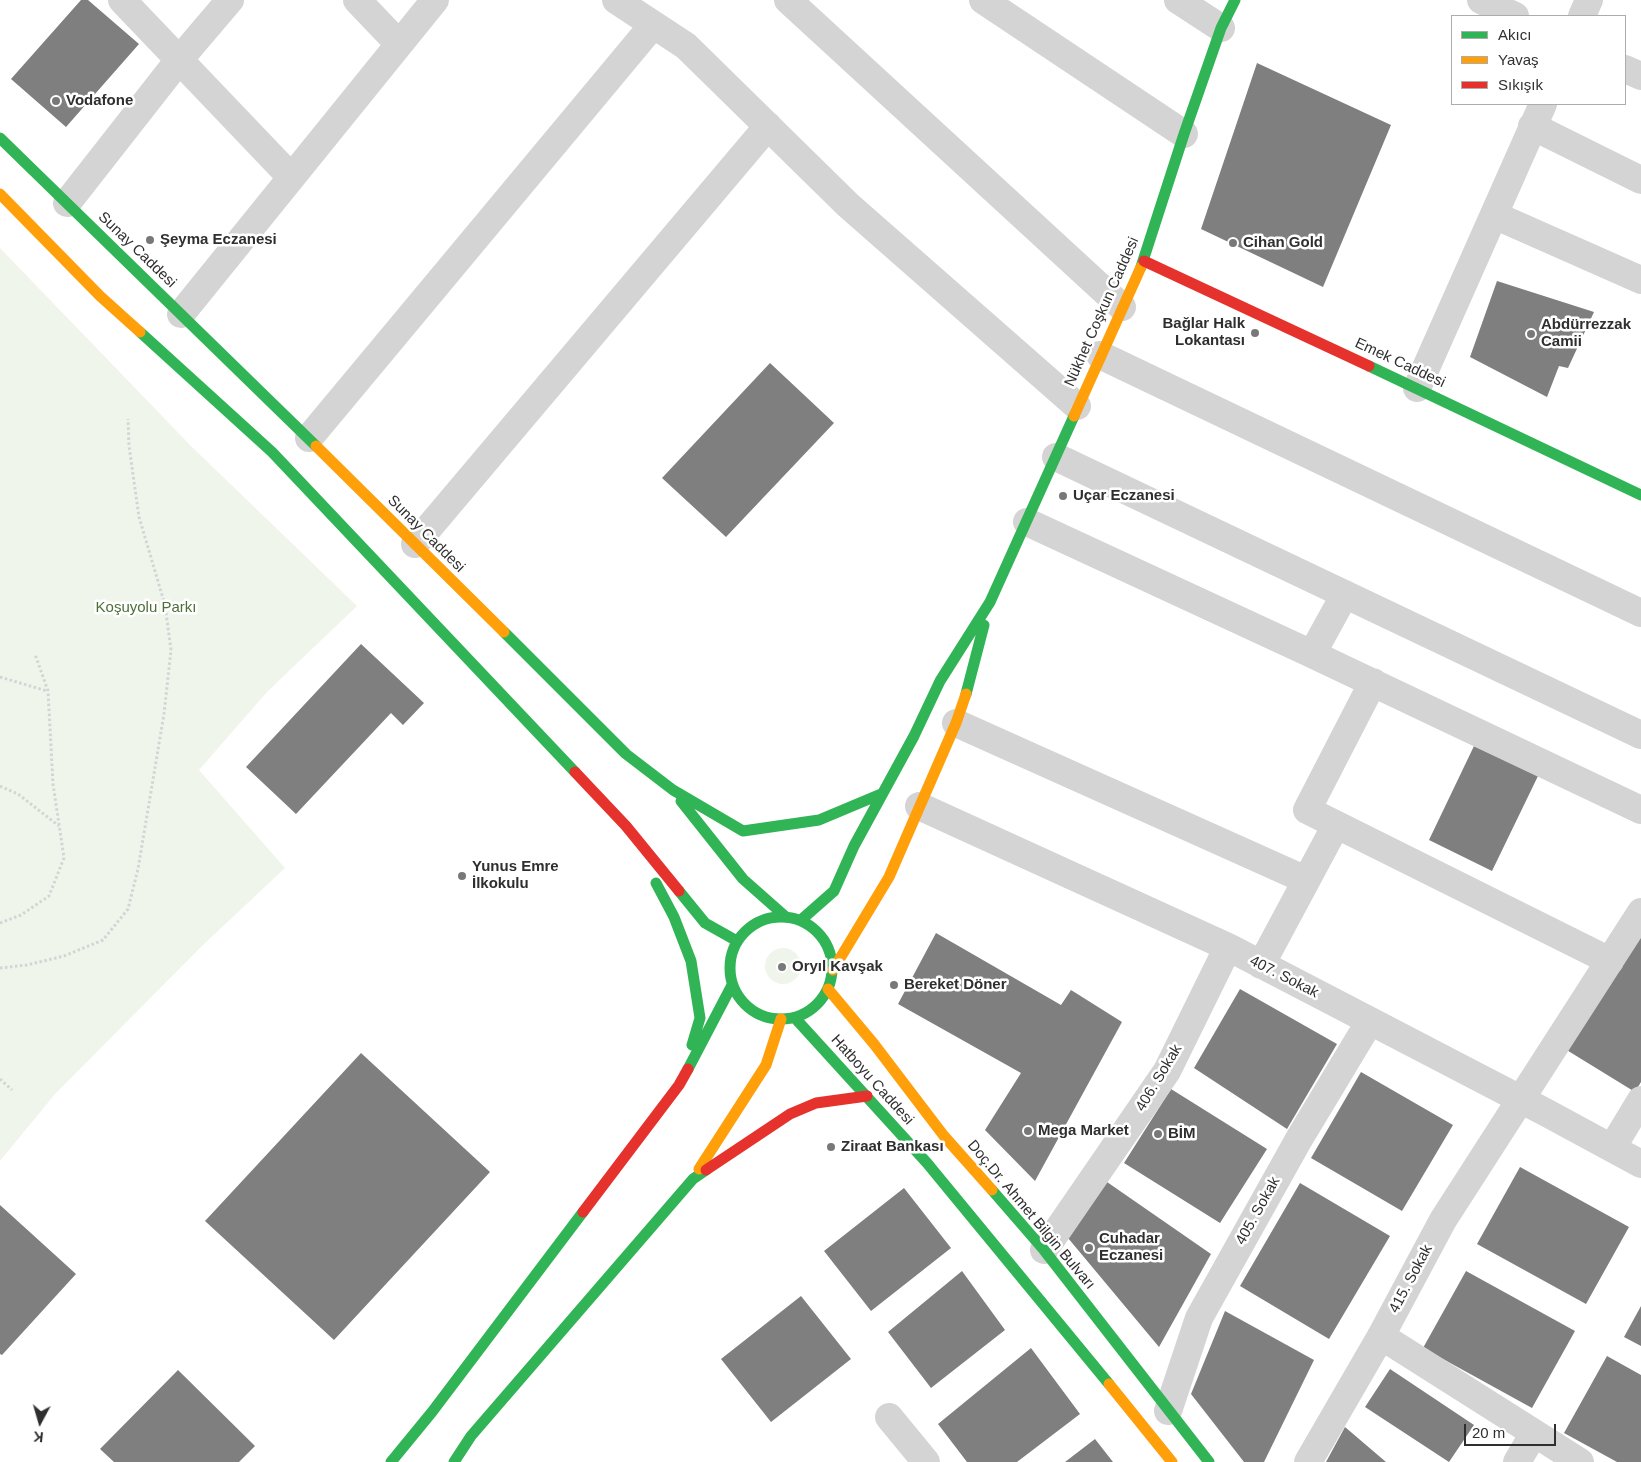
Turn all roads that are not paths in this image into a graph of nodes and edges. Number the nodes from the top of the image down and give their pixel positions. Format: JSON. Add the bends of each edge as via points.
{"nodes":[{"id":1,"x":122,"y":0,"type":"edge"},
{"id":2,"x":230,"y":0,"type":"edge"},
{"id":3,"x":357,"y":0,"type":"edge"},
{"id":4,"x":434,"y":0,"type":"edge"},
{"id":5,"x":616,"y":0,"type":"edge"},
{"id":6,"x":788,"y":0,"type":"edge"},
{"id":7,"x":982,"y":0,"type":"edge"},
{"id":8,"x":1178,"y":0,"type":"edge"},
{"id":9,"x":1235,"y":0,"type":"edge"},
{"id":10,"x":1481,"y":0,"type":"edge"},
{"id":11,"x":1588,"y":0,"type":"edge"},
{"id":12,"x":648,"y":13,"type":"edge"},
{"id":13,"x":1513,"y":15,"type":"edge"},
{"id":14,"x":1582,"y":15,"type":"edge"},
{"id":15,"x":1221,"y":28,"type":"junction"},
{"id":16,"x":399,"y":44,"type":"junction"},
{"id":17,"x":179,"y":60,"type":"junction"},
{"id":18,"x":1626,"y":69,"type":"edge"},
{"id":19,"x":1641,"y":76,"type":"edge"},
{"id":20,"x":1538,"y":115,"type":"edge"},
{"id":21,"x":768,"y":126,"type":"junction"},
{"id":22,"x":1184,"y":134,"type":"junction"},
{"id":23,"x":0,"y":138,"type":"edge"},
{"id":24,"x":292,"y":178,"type":"junction"},
{"id":25,"x":1641,"y":180,"type":"edge"},
{"id":26,"x":0,"y":194,"type":"edge"},
{"id":27,"x":66,"y":203,"type":"junction"},
{"id":28,"x":1494,"y":215,"type":"junction"},
{"id":29,"x":1144,"y":261,"type":"junction"},
{"id":30,"x":1641,"y":280,"type":"edge"},
{"id":31,"x":1122,"y":307,"type":"junction"},
{"id":32,"x":181,"y":314,"type":"junction"},
{"id":33,"x":1100,"y":355,"type":"junction"},
{"id":34,"x":1418,"y":388,"type":"junction"},
{"id":35,"x":1077,"y":406,"type":"junction"},
{"id":36,"x":309,"y":438,"type":"junction"},
{"id":37,"x":1056,"y":456,"type":"junction"},
{"id":38,"x":1641,"y":495,"type":"edge"},
{"id":39,"x":1027,"y":522,"type":"junction"},
{"id":40,"x":415,"y":544,"type":"junction"},
{"id":41,"x":1345,"y":594,"type":"junction"},
{"id":42,"x":990,"y":602,"type":"junction"},
{"id":43,"x":1641,"y":613,"type":"edge"},
{"id":44,"x":1312,"y":654,"type":"junction"},
{"id":45,"x":1373,"y":682,"type":"junction"},
{"id":46,"x":956,"y":723,"type":"junction"},
{"id":47,"x":1641,"y":735,"type":"edge"},
{"id":48,"x":672,"y":790,"type":"junction"},
{"id":49,"x":881,"y":794,"type":"junction"},
{"id":50,"x":919,"y":806,"type":"junction"},
{"id":51,"x":1641,"y":810,"type":"edge"},
{"id":52,"x":1336,"y":825,"type":"junction"},
{"id":53,"x":626,"y":826,"type":"junction"},
{"id":54,"x":1306,"y":880,"type":"junction"},
{"id":55,"x":1641,"y":912,"type":"edge"},
{"id":56,"x":786,"y":917,"type":"junction"},
{"id":57,"x":801,"y":920,"type":"junction"},
{"id":58,"x":737,"y":941,"type":"junction"},
{"id":59,"x":1228,"y":947,"type":"junction"},
{"id":60,"x":1610,"y":961,"type":"junction"},
{"id":61,"x":1261,"y":965,"type":"junction"},
{"id":62,"x":833,"y":970,"type":"junction"},
{"id":63,"x":732,"y":985,"type":"junction"},
{"id":64,"x":828,"y":989,"type":"junction"},
{"id":65,"x":795,"y":1018,"type":"junction"},
{"id":66,"x":781,"y":1020,"type":"junction"},
{"id":67,"x":1370,"y":1021,"type":"junction"},
{"id":68,"x":679,"y":1085,"type":"junction"},
{"id":69,"x":867,"y":1096,"type":"junction"},
{"id":70,"x":1521,"y":1099,"type":"junction"},
{"id":71,"x":1641,"y":1100,"type":"edge"},
{"id":72,"x":1612,"y":1148,"type":"junction"},
{"id":73,"x":1641,"y":1164,"type":"edge"},
{"id":74,"x":693,"y":1179,"type":"junction"},
{"id":75,"x":1044,"y":1250,"type":"junction"},
{"id":76,"x":1381,"y":1336,"type":"junction"},
{"id":77,"x":1168,"y":1411,"type":"junction"},
{"id":78,"x":889,"y":1417,"type":"dead end"},
{"id":79,"x":1534,"y":1433,"type":"junction"},
{"id":80,"x":391,"y":1462,"type":"edge"},
{"id":81,"x":454,"y":1462,"type":"edge"},
{"id":82,"x":926,"y":1462,"type":"edge"},
{"id":83,"x":1172,"y":1462,"type":"edge"},
{"id":84,"x":1209,"y":1462,"type":"edge"},
{"id":85,"x":1308,"y":1462,"type":"edge"},
{"id":86,"x":1517,"y":1462,"type":"edge"},
{"id":87,"x":1580,"y":1462,"type":"edge"}],
"edges":[{"from":1,"to":17,"type":"street"},
{"from":2,"to":17,"type":"street"},
{"from":3,"to":16,"type":"street"},
{"from":4,"to":16,"type":"street"},
{"from":5,"to":12,"type":"street"},
{"from":6,"to":31,"type":"street"},
{"from":7,"to":22,"type":"street"},
{"from":8,"to":15,"type":"street"},
{"from":9,"to":15,"type":"main road","name":"Nükhet Coşkun Caddesi"},
{"from":10,"to":13,"type":"street"},
{"from":11,"to":14,"type":"street"},
{"from":12,"to":21,"type":"street"},
{"from":12,"to":36,"type":"street"},
{"from":15,"to":22,"type":"main road","name":"Nükhet Coşkun Caddesi"},
{"from":16,"to":24,"type":"street"},
{"from":17,"to":24,"type":"street"},
{"from":17,"to":27,"type":"street"},
{"from":18,"to":19,"type":"street"},
{"from":20,"to":25,"type":"street"},
{"from":20,"to":28,"type":"street"},
{"from":21,"to":35,"type":"street","via":[[848,205]]},
{"from":21,"to":40,"type":"street"},
{"from":22,"to":29,"type":"main road","name":"Nükhet Coşkun Caddesi"},
{"from":23,"to":27,"type":"main road","name":"Sunay Caddesi"},
{"from":24,"to":32,"type":"street"},
{"from":26,"to":53,"type":"main road","via":[[100,296],[272,452]]},
{"from":27,"to":32,"type":"main road","name":"Sunay Caddesi"},
{"from":28,"to":30,"type":"street"},
{"from":28,"to":34,"type":"street"},
{"from":29,"to":31,"type":"main road","name":"Nükhet Coşkun Caddesi"},
{"from":29,"to":34,"type":"main road","name":"Emek Caddesi"},
{"from":31,"to":33,"type":"main road","name":"Nükhet Coşkun Caddesi"},
{"from":32,"to":36,"type":"main road","name":"Sunay Caddesi"},
{"from":33,"to":35,"type":"main road","name":"Nükhet Coşkun Caddesi"},
{"from":33,"to":43,"type":"street"},
{"from":34,"to":38,"type":"main road","name":"Emek Caddesi"},
{"from":35,"to":37,"type":"main road","name":"Nükhet Coşkun Caddesi"},
{"from":36,"to":40,"type":"main road","name":"Sunay Caddesi"},
{"from":37,"to":39,"type":"main road","name":"Nükhet Coşkun Caddesi"},
{"from":37,"to":41,"type":"street"},
{"from":39,"to":42,"type":"main road","name":"Nükhet Coşkun Caddesi"},
{"from":39,"to":44,"type":"street"},
{"from":40,"to":48,"type":"main road","name":"Sunay Caddesi","via":[[626,754]]},
{"from":41,"to":44,"type":"street"},
{"from":41,"to":47,"type":"street"},
{"from":42,"to":46,"type":"main road","via":[[969,686]]},
{"from":42,"to":49,"type":"main road","via":[[940,681]]},
{"from":44,"to":45,"type":"street"},
{"from":45,"to":51,"type":"street"},
{"from":45,"to":52,"type":"street","via":[[1306,810]]},
{"from":46,"to":50,"type":"main road"},
{"from":46,"to":54,"type":"street"},
{"from":48,"to":49,"type":"main road","name":"Sunay Caddesi","via":[[744,831],[819,820]]},
{"from":48,"to":56,"type":"main road","via":[[743,878]]},
{"from":49,"to":57,"type":"main road","via":[[834,891]]},
{"from":50,"to":59,"type":"street","name":"407. Sokak"},
{"from":50,"to":62,"type":"main road","via":[[889,877]]},
{"from":52,"to":54,"type":"street"},
{"from":52,"to":60,"type":"street"},
{"from":53,"to":58,"type":"main road","via":[[705,923]]},
{"from":53,"to":68,"type":"main road","via":[[674,917],[691,961],[700,1018]]},
{"from":54,"to":61,"type":"street"},
{"from":55,"to":60,"type":"street","name":"415. Sokak"},
{"from":56,"to":57,"type":"main road"},
{"from":56,"to":58,"type":"main road","via":[[758,922],[746,929]]},
{"from":57,"to":62,"type":"main road","via":[[825,941]]},
{"from":58,"to":63,"type":"main road","via":[[729,970]]},
{"from":59,"to":61,"type":"street","name":"407. Sokak"},
{"from":59,"to":75,"type":"street","name":"406. Sokak","via":[[1167,1071]]},
{"from":60,"to":70,"type":"street","name":"415. Sokak"},
{"from":61,"to":67,"type":"street","name":"407. Sokak"},
{"from":62,"to":64,"type":"main road"},
{"from":63,"to":66,"type":"main road","via":[[751,1010]]},
{"from":63,"to":68,"type":"main road"},
{"from":64,"to":65,"type":"main road","via":[[812,1009]]},
{"from":64,"to":75,"type":"main road","name":"Doç.Dr. Ahmet Bilgin Bulvarı","via":[[944,1136]]},
{"from":65,"to":66,"type":"main road"},
{"from":65,"to":69,"type":"main road","name":"Hatboyu Caddesi"},
{"from":66,"to":74,"type":"main road","via":[[766,1065]]},
{"from":67,"to":70,"type":"street","name":"407. Sokak"},
{"from":67,"to":77,"type":"street","name":"405. Sokak","via":[[1198,1318]]},
{"from":68,"to":80,"type":"main road"},
{"from":69,"to":74,"type":"main road","via":[[816,1103],[790,1114]]},
{"from":69,"to":83,"type":"main road","name":"Hatboyu Caddesi","via":[[927,1163]]},
{"from":70,"to":72,"type":"street","name":"407. Sokak"},
{"from":70,"to":76,"type":"street","name":"415. Sokak","via":[[1443,1220]]},
{"from":71,"to":72,"type":"street"},
{"from":72,"to":73,"type":"street","name":"407. Sokak"},
{"from":74,"to":81,"type":"main road","via":[[472,1436]]},
{"from":75,"to":77,"type":"main road","name":"Doç.Dr. Ahmet Bilgin Bulvarı"},
{"from":76,"to":79,"type":"street"},
{"from":76,"to":85,"type":"street","name":"415. Sokak"},
{"from":77,"to":84,"type":"main road","name":"Doç.Dr. Ahmet Bilgin Bulvarı"},
{"from":78,"to":82,"type":"street"},
{"from":79,"to":86,"type":"street"},
{"from":79,"to":87,"type":"street"}]}
